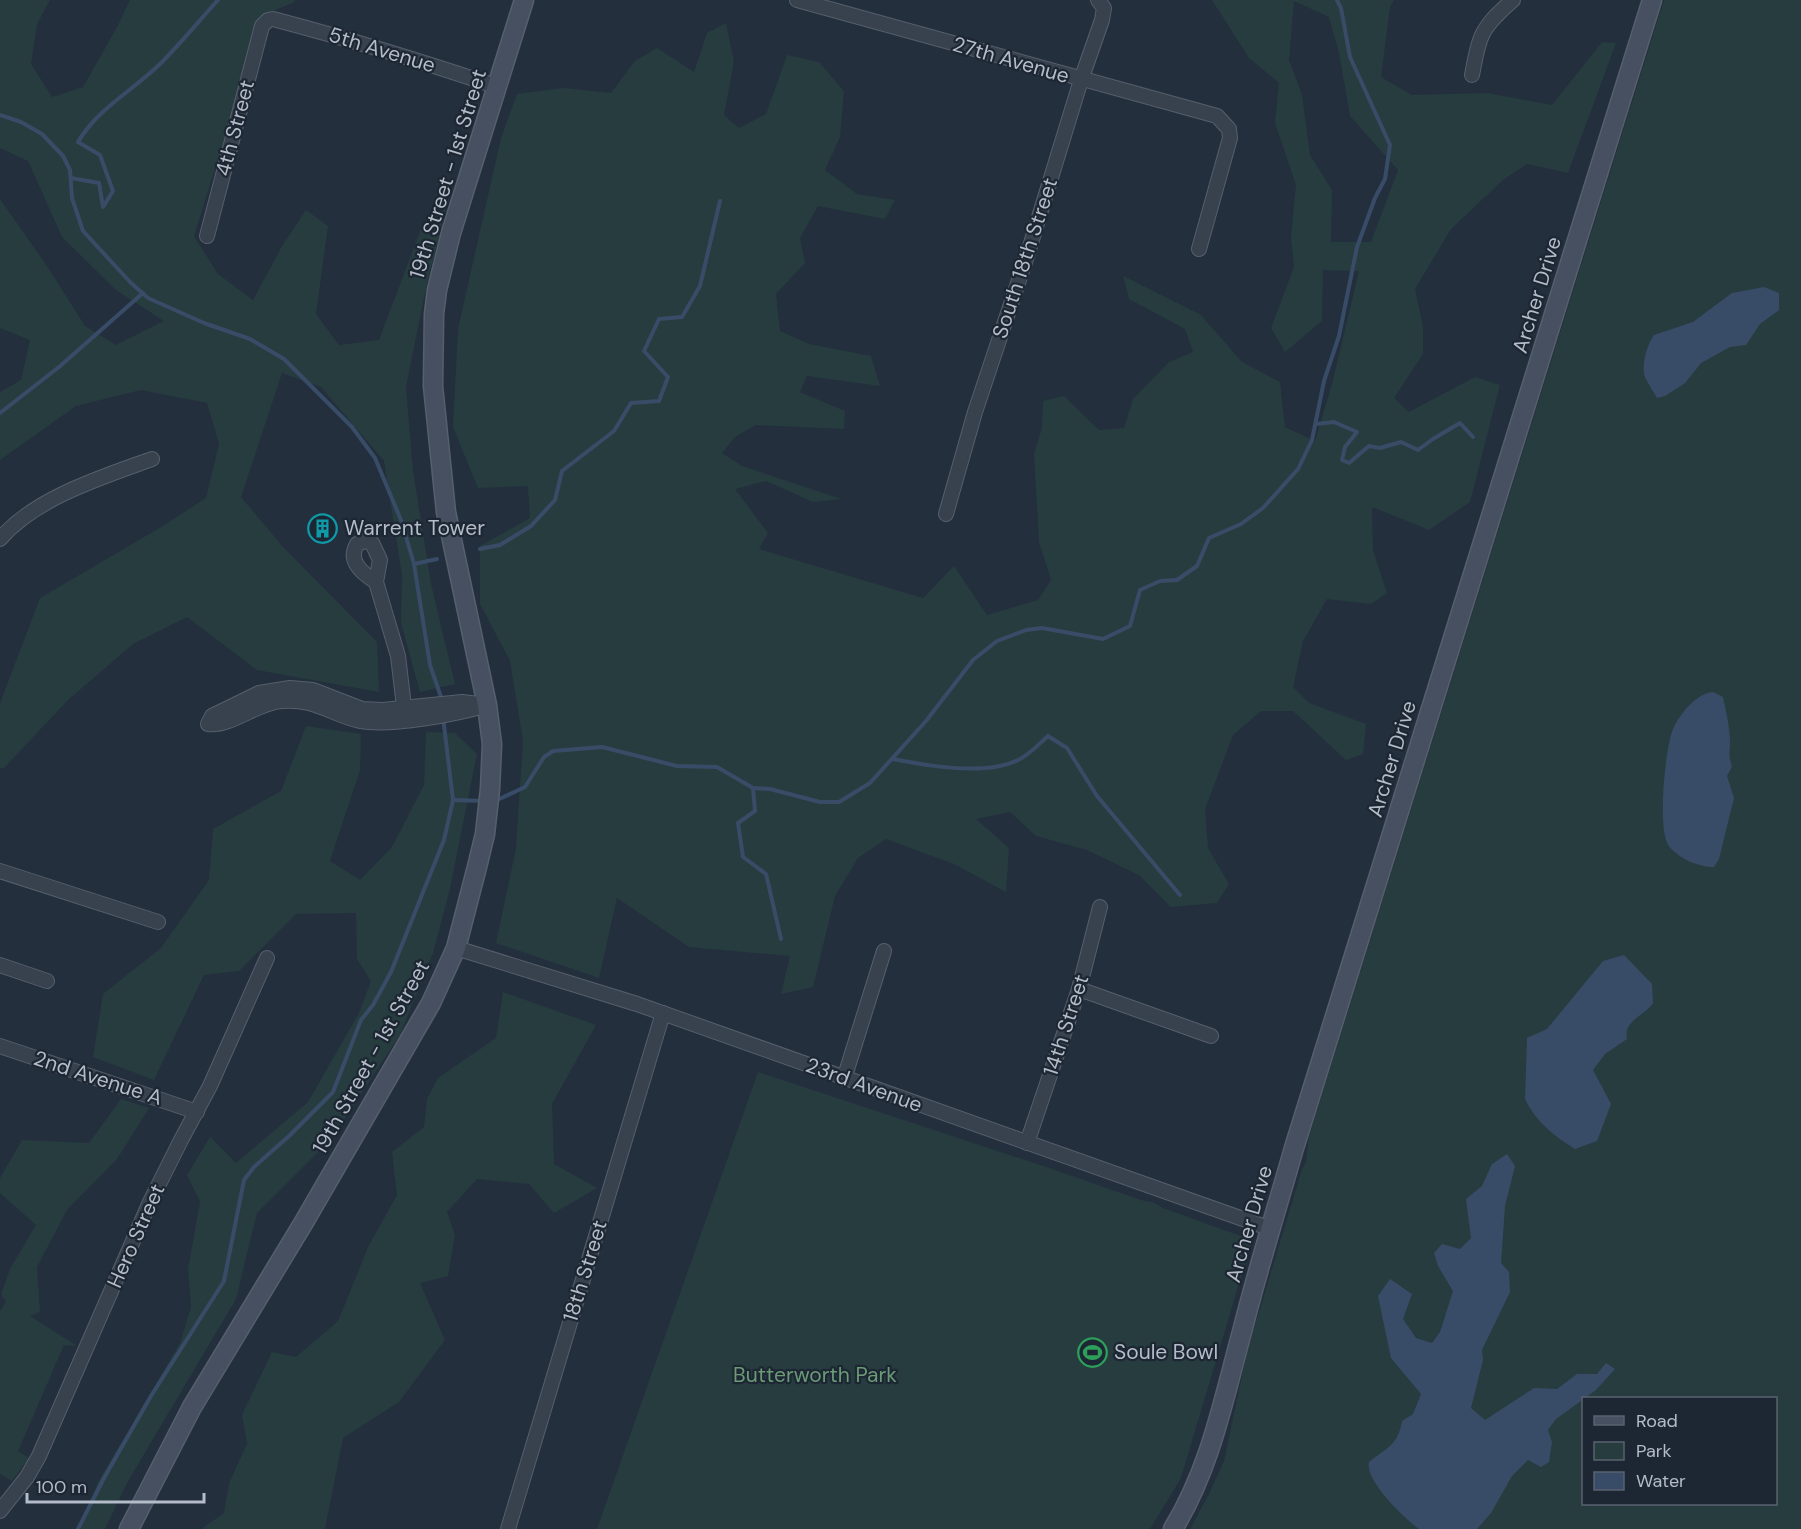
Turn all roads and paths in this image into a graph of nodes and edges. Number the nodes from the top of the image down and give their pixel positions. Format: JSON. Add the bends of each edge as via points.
{"nodes":[{"id":1,"x":525,"y":0,"type":"edge"},
{"id":2,"x":797,"y":0,"type":"edge"},
{"id":3,"x":1513,"y":0,"type":"edge"},
{"id":4,"x":1652,"y":0,"type":"edge"},
{"id":5,"x":1100,"y":2,"type":"edge"},
{"id":6,"x":265,"y":22,"type":"joint"},
{"id":7,"x":1472,"y":75,"type":"dead end"},
{"id":8,"x":1081,"y":80,"type":"junction"},
{"id":9,"x":498,"y":87,"type":"junction"},
{"id":10,"x":207,"y":236,"type":"dead end"},
{"id":11,"x":1199,"y":249,"type":"dead end"},
{"id":12,"x":152,"y":459,"type":"dead end"},
{"id":13,"x":946,"y":513,"type":"dead end"},
{"id":14,"x":0,"y":539,"type":"edge"},
{"id":15,"x":376,"y":582,"type":"dead end"},
{"id":16,"x":487,"y":705,"type":"junction"},
{"id":17,"x":405,"y":713,"type":"junction"},
{"id":18,"x":0,"y":871,"type":"edge"},
{"id":19,"x":1100,"y":907,"type":"dead end"},
{"id":20,"x":159,"y":922,"type":"dead end"},
{"id":21,"x":456,"y":948,"type":"junction"},
{"id":22,"x":884,"y":951,"type":"dead end"},
{"id":23,"x":267,"y":958,"type":"dead end"},
{"id":24,"x":0,"y":965,"type":"edge"},
{"id":25,"x":47,"y":981,"type":"dead end"},
{"id":26,"x":1079,"y":989,"type":"junction"},
{"id":27,"x":663,"y":1013,"type":"junction"},
{"id":28,"x":1211,"y":1036,"type":"dead end"},
{"id":29,"x":0,"y":1046,"type":"edge"},
{"id":30,"x":844,"y":1079,"type":"junction"},
{"id":31,"x":197,"y":1112,"type":"junction"},
{"id":32,"x":1027,"y":1143,"type":"junction"},
{"id":33,"x":1271,"y":1229,"type":"junction"},
{"id":34,"x":0,"y":1511,"type":"edge"},
{"id":35,"x":129,"y":1529,"type":"edge"},
{"id":36,"x":508,"y":1529,"type":"edge"},
{"id":37,"x":1173,"y":1529,"type":"edge"}],
"edges":[{"from":1,"to":9,"type":"main road","name":"19th Street - 1st Street"},
{"from":2,"to":8,"type":"street","name":"27th Avenue"},
{"from":3,"to":7,"type":"street","via":[[1482,33]]},
{"from":4,"to":33,"type":"main road","name":"Archer Drive"},
{"from":5,"to":8,"type":"street","name":"South 18th Street","via":[[1104,8],[1102,20]]},
{"from":6,"to":9,"type":"street","name":"5th Avenue","via":[[273,19],[327,34]]},
{"from":6,"to":10,"type":"street","name":"4th Street"},
{"from":8,"to":11,"type":"street","name":"27th Avenue","via":[[1206,112],[1217,116],[1229,129],[1228,147]]},
{"from":8,"to":13,"type":"street","name":"South 18th Street"},
{"from":9,"to":16,"type":"main road","name":"19th Street - 1st Street","via":[[436,290],[432,353],[446,512]]},
{"from":12,"to":14,"type":"street","via":[[56,498]]},
{"from":15,"to":17,"type":"street","via":[[398,656]]},
{"from":16,"to":17,"type":"street","via":[[459,714]]},
{"from":16,"to":21,"type":"main road","name":"19th Street - 1st Street","via":[[492,744],[485,834]]},
{"from":17,"to":17,"type":"street","via":[[362,709],[314,690],[290,688],[259,693],[212,716],[208,724],[218,725],[261,705],[291,700],[313,703],[372,723]]},
{"from":18,"to":20,"type":"street"},
{"from":19,"to":26,"type":"street","name":"14th Street"},
{"from":21,"to":27,"type":"street","name":"23rd Avenue"},
{"from":21,"to":35,"type":"main road","name":"19th Street - 1st Street","via":[[410,1042],[192,1407]]},
{"from":22,"to":30,"type":"street"},
{"from":23,"to":31,"type":"street","name":"Hero Street"},
{"from":24,"to":25,"type":"street"},
{"from":26,"to":28,"type":"street"},
{"from":26,"to":32,"type":"street","name":"14th Street"},
{"from":27,"to":30,"type":"street","name":"23rd Avenue"},
{"from":27,"to":36,"type":"street","name":"18th Street"},
{"from":29,"to":31,"type":"street","name":"2nd Avenue A"},
{"from":30,"to":32,"type":"street","name":"23rd Avenue"},
{"from":31,"to":34,"type":"street","name":"Hero Street","via":[[150,1202],[39,1456]]},
{"from":32,"to":33,"type":"street","name":"23rd Avenue"},
{"from":33,"to":37,"type":"main road","name":"Archer Drive","via":[[1212,1443],[1194,1490]]}]}
